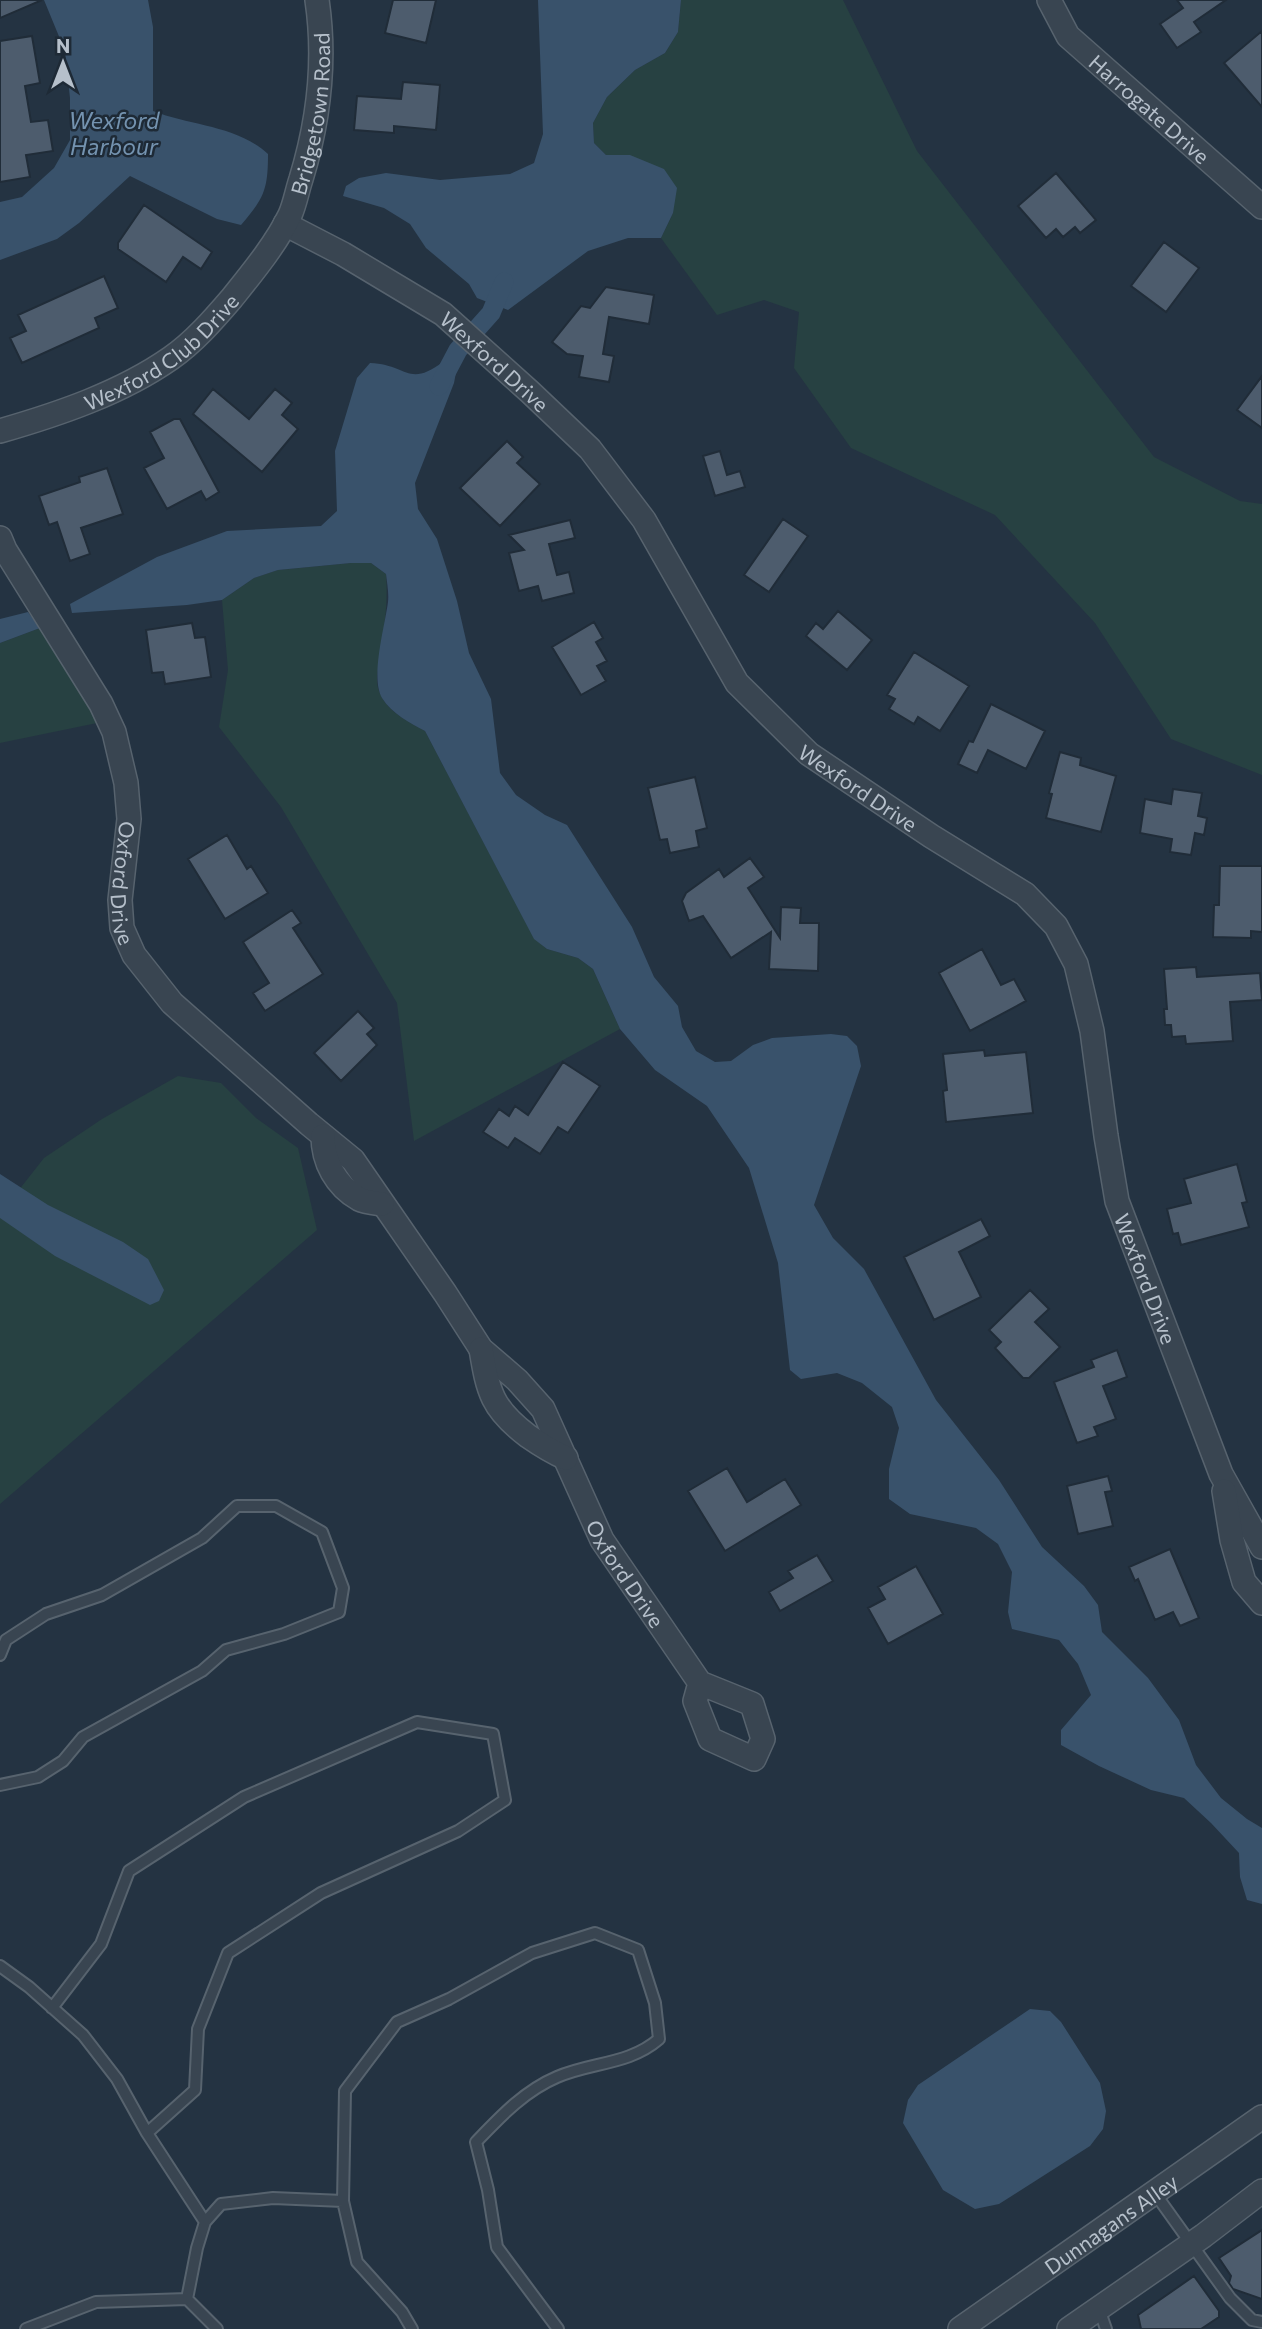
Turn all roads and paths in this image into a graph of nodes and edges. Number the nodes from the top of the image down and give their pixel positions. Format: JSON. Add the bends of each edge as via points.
{"nodes":[{"id":1,"x":317,"y":0,"type":"edge"},
{"id":2,"x":1049,"y":0,"type":"edge"},
{"id":3,"x":1262,"y":207,"type":"edge"},
{"id":4,"x":285,"y":224,"type":"junction"},
{"id":5,"x":0,"y":430,"type":"edge"},
{"id":6,"x":0,"y":538,"type":"edge"},
{"id":7,"x":481,"y":1349,"type":"junction"},
{"id":8,"x":566,"y":1458,"type":"junction"},
{"id":9,"x":1221,"y":1474,"type":"junction"},
{"id":10,"x":1262,"y":1547,"type":"edge"},
{"id":11,"x":1262,"y":1603,"type":"edge"},
{"id":12,"x":0,"y":1655,"type":"edge"},
{"id":13,"x":700,"y":1683,"type":"dead end"},
{"id":14,"x":0,"y":1785,"type":"edge"},
{"id":15,"x":0,"y":1966,"type":"edge"},
{"id":16,"x":52,"y":2008,"type":"junction"},
{"id":17,"x":1262,"y":2116,"type":"edge"},
{"id":18,"x":147,"y":2133,"type":"junction"},
{"id":19,"x":1262,"y":2191,"type":"edge"},
{"id":20,"x":1154,"y":2192,"type":"junction"},
{"id":21,"x":343,"y":2201,"type":"junction"},
{"id":22,"x":205,"y":2222,"type":"junction"},
{"id":23,"x":1191,"y":2245,"type":"junction"},
{"id":24,"x":187,"y":2299,"type":"junction"},
{"id":25,"x":1102,"y":2319,"type":"edge"},
{"id":26,"x":1255,"y":2324,"type":"edge"},
{"id":27,"x":26,"y":2329,"type":"edge"},
{"id":28,"x":218,"y":2329,"type":"edge"},
{"id":29,"x":412,"y":2329,"type":"edge"},
{"id":30,"x":558,"y":2329,"type":"edge"},
{"id":31,"x":960,"y":2329,"type":"edge"},
{"id":32,"x":1069,"y":2329,"type":"edge"}],
"edges":[{"from":1,"to":4,"type":"street","name":"Bridgetown Road","via":[[322,33],[320,89],[311,145]]},
{"from":2,"to":3,"type":"street","name":"Harrogate Drive","via":[[1068,36]]},
{"from":4,"to":5,"type":"street","name":"Wexford Club Drive","via":[[217,316],[172,357],[121,387]]},
{"from":4,"to":9,"type":"street","name":"Wexford Drive","via":[[443,314],[530,392],[590,449],[644,520],[737,683],[809,754],[1026,894],[1056,926],[1076,964],[1092,1031],[1117,1201]]},
{"from":6,"to":7,"type":"street","name":"Oxford Drive","via":[[114,732],[129,819],[120,901],[122,928],[134,955],[172,1003],[353,1160]]},
{"from":7,"to":8,"type":"street","name":"Oxford Drive","via":[[543,1409]]},
{"from":7,"to":8,"type":"street","name":"Oxford Drive","via":[[488,1389],[499,1410],[547,1450]]},
{"from":8,"to":13,"type":"street","name":"Oxford Drive","via":[[601,1540]]},
{"from":9,"to":10,"type":"street","name":"Wexford Drive"},
{"from":9,"to":11,"type":"street","name":"Wexford Drive","via":[[1244,1582]]},
{"from":12,"to":14,"type":"lane","via":[[6,1640],[46,1614],[102,1595],[202,1538],[237,1506],[276,1506],[322,1532],[343,1588],[340,1612],[226,1650],[202,1671],[83,1737],[63,1761],[38,1777]]},
{"from":15,"to":16,"type":"lane"},
{"from":16,"to":18,"type":"lane","via":[[83,2035],[117,2079]]},
{"from":16,"to":18,"type":"lane","via":[[100,1944],[130,1871],[244,1797],[417,1722],[493,1734],[505,1800],[458,1831],[321,1893],[228,1953],[198,2029],[195,2091]]},
{"from":17,"to":20,"type":"street","name":"Dunnagans Alley"},
{"from":18,"to":22,"type":"lane"},
{"from":19,"to":23,"type":"street"},
{"from":20,"to":23,"type":"lane"},
{"from":20,"to":31,"type":"street","name":"Dunnagans Alley"},
{"from":21,"to":22,"type":"lane","via":[[273,2198],[221,2204]]},
{"from":21,"to":29,"type":"lane","via":[[357,2263]]},
{"from":21,"to":30,"type":"lane","via":[[345,2091],[397,2022],[532,1954],[595,1933],[638,1950],[655,2003],[659,2039],[644,2052],[556,2077],[509,2107],[476,2142],[497,2247]]},
{"from":22,"to":24,"type":"lane"},
{"from":23,"to":25,"type":"street"},
{"from":23,"to":26,"type":"lane"},
{"from":24,"to":27,"type":"lane","via":[[96,2302]]},
{"from":24,"to":28,"type":"lane"},
{"from":25,"to":32,"type":"street"}]}
